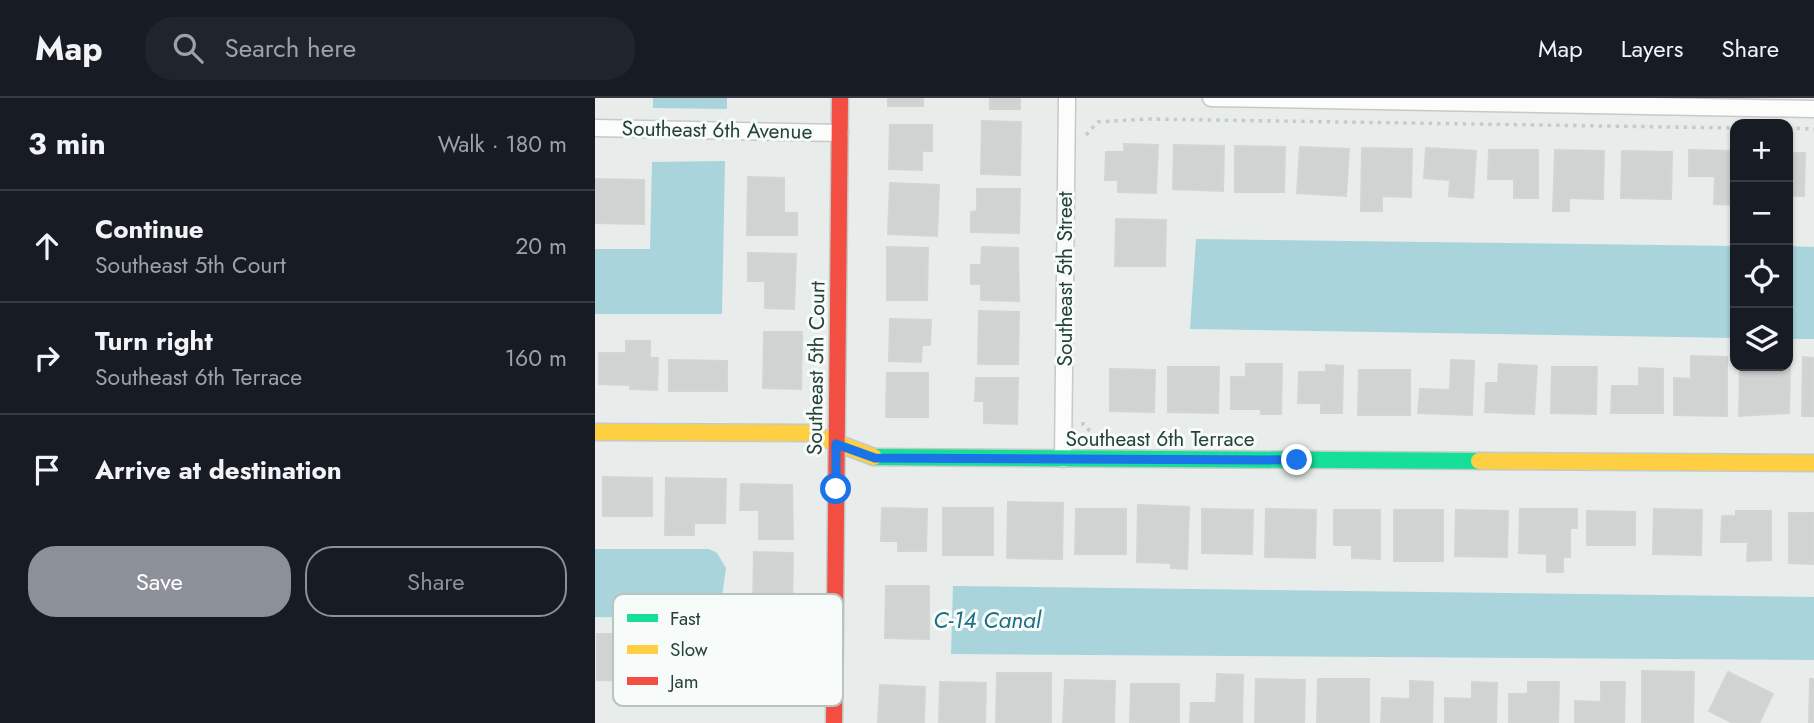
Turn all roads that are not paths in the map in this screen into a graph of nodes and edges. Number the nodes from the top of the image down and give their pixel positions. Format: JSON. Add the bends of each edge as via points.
{"nodes":[{"id":1,"x":840,"y":98,"type":"edge"},
{"id":2,"x":1067,"y":98,"type":"edge"},
{"id":3,"x":1211,"y":98,"type":"edge"},
{"id":4,"x":1814,"y":109,"type":"edge"},
{"id":5,"x":595,"y":128,"type":"edge"},
{"id":6,"x":839,"y":133,"type":"junction"},
{"id":7,"x":595,"y":432,"type":"edge"},
{"id":8,"x":836,"y":444,"type":"junction"},
{"id":9,"x":1063,"y":459,"type":"junction"},
{"id":10,"x":1814,"y":463,"type":"edge"},
{"id":11,"x":835,"y":594,"type":"edge"}],
"edges":[{"from":1,"to":6,"type":"street","name":"Southeast 5th Court"},
{"from":2,"to":9,"type":"street","name":"Southeast 5th Street"},
{"from":3,"to":4,"type":"street"},
{"from":5,"to":6,"type":"street","name":"Southeast 6th Avenue"},
{"from":6,"to":8,"type":"street","name":"Southeast 5th Court"},
{"from":7,"to":8,"type":"street","name":"Southeast 6th Terrace","via":[[810,433]]},
{"from":8,"to":9,"type":"street","name":"Southeast 6th Terrace","via":[[875,458]]},
{"from":8,"to":11,"type":"street","name":"Southeast 5th Court"},
{"from":9,"to":10,"type":"street","name":"Southeast 6th Terrace"}]}
